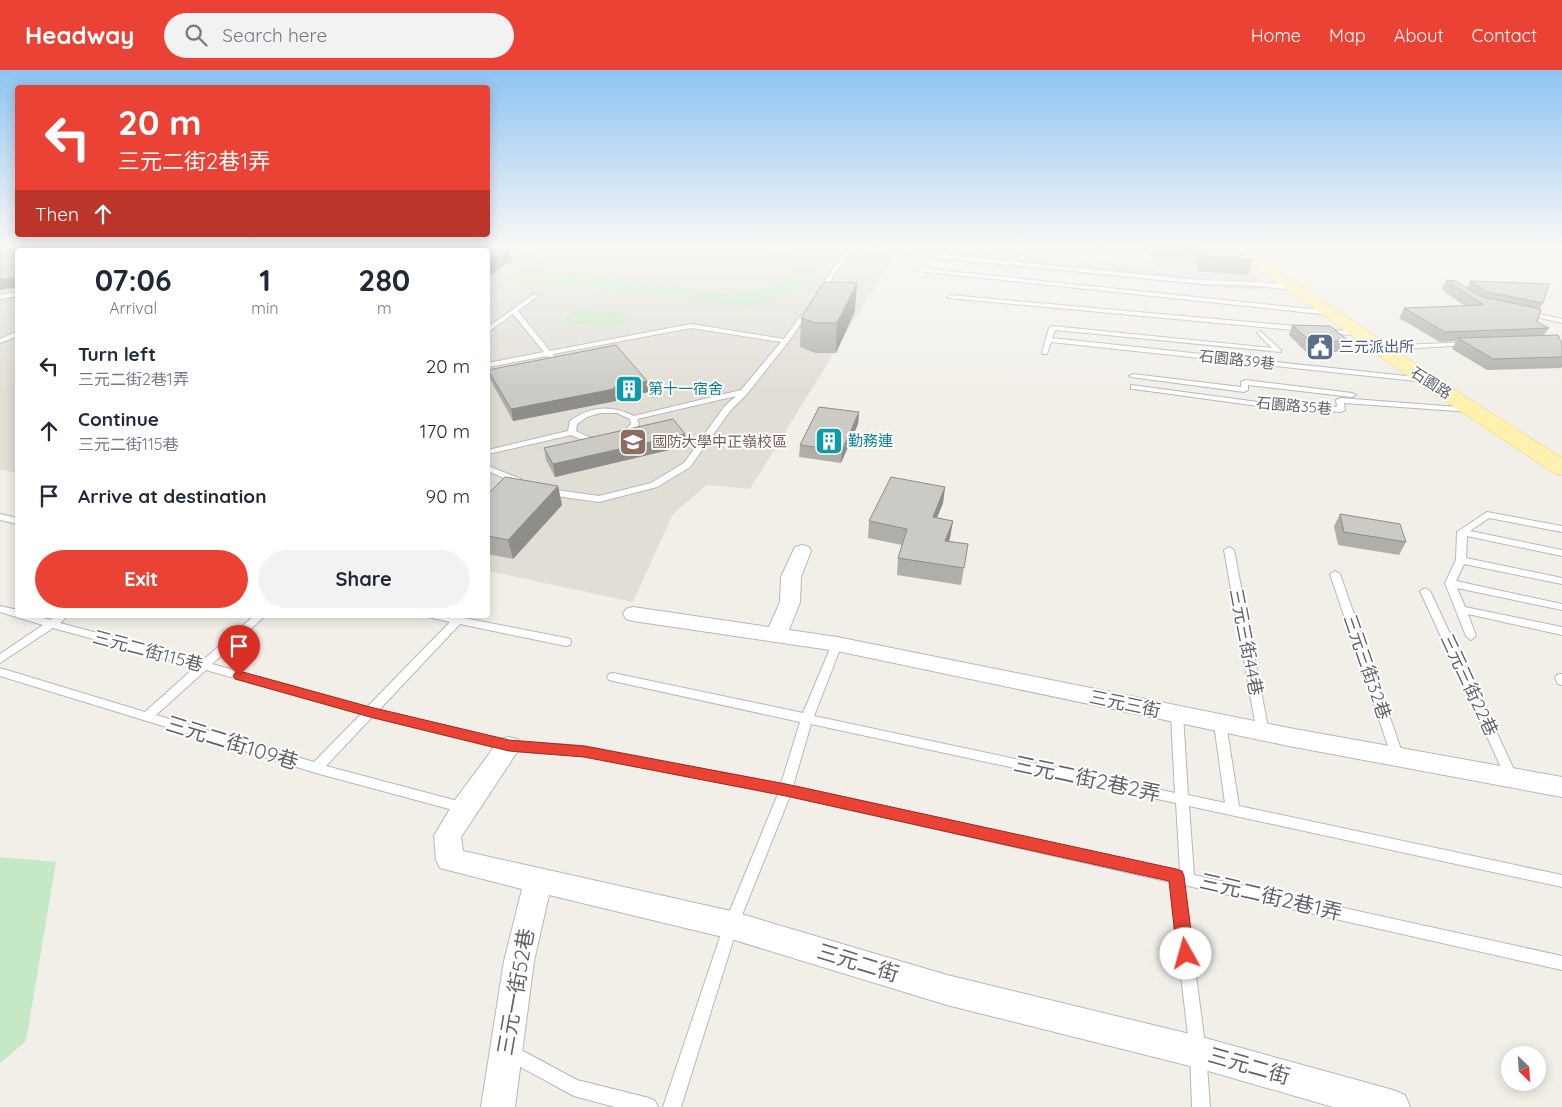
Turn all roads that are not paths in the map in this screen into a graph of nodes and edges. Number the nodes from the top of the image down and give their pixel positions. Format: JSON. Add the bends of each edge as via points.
{"nodes":[{"id":1,"x":14,"y":294,"type":"edge"},
{"id":2,"x":1140,"y":294,"type":"edge"},
{"id":3,"x":1153,"y":294,"type":"edge"},
{"id":4,"x":1304,"y":294,"type":"edge"},
{"id":5,"x":536,"y":295,"type":"dead end"},
{"id":6,"x":0,"y":296,"type":"edge"},
{"id":7,"x":950,"y":297,"type":"dead end"},
{"id":8,"x":812,"y":303,"type":"edge"},
{"id":9,"x":514,"y":311,"type":"junction"},
{"id":10,"x":1516,"y":312,"type":"edge"},
{"id":11,"x":1330,"y":313,"type":"junction"},
{"id":12,"x":1562,"y":321,"type":"edge"},
{"id":13,"x":490,"y":329,"type":"edge"},
{"id":14,"x":1260,"y":333,"type":"dead end"},
{"id":15,"x":15,"y":334,"type":"edge"},
{"id":16,"x":1360,"y":334,"type":"junction"},
{"id":17,"x":1048,"y":340,"type":"junction"},
{"id":18,"x":0,"y":341,"type":"edge"},
{"id":19,"x":786,"y":341,"type":"junction"},
{"id":20,"x":1477,"y":344,"type":"edge"},
{"id":21,"x":1380,"y":348,"type":"junction"},
{"id":22,"x":550,"y":353,"type":"junction"},
{"id":23,"x":1045,"y":353,"type":"dead end"},
{"id":24,"x":555,"y":362,"type":"edge"},
{"id":25,"x":490,"y":365,"type":"edge"},
{"id":26,"x":1133,"y":376,"type":"dead end"},
{"id":27,"x":1426,"y":380,"type":"junction"},
{"id":28,"x":1134,"y":387,"type":"dead end"},
{"id":29,"x":744,"y":392,"type":"junction"},
{"id":30,"x":1474,"y":410,"type":"junction"},
{"id":31,"x":633,"y":418,"type":"junction"},
{"id":32,"x":572,"y":432,"type":"junction"},
{"id":33,"x":490,"y":452,"type":"edge"},
{"id":34,"x":1562,"y":468,"type":"edge"},
{"id":35,"x":490,"y":469,"type":"edge"},
{"id":36,"x":529,"y":485,"type":"edge"},
{"id":37,"x":537,"y":488,"type":"edge"},
{"id":38,"x":0,"y":517,"type":"edge"},
{"id":39,"x":15,"y":520,"type":"edge"},
{"id":40,"x":0,"y":527,"type":"edge"},
{"id":41,"x":1562,"y":529,"type":"edge"},
{"id":42,"x":1462,"y":532,"type":"junction"},
{"id":43,"x":1229,"y":550,"type":"dead end"},
{"id":44,"x":802,"y":551,"type":"dead end"},
{"id":45,"x":1562,"y":553,"type":"edge"},
{"id":46,"x":1461,"y":560,"type":"junction"},
{"id":47,"x":1335,"y":574,"type":"dead end"},
{"id":48,"x":1562,"y":581,"type":"edge"},
{"id":49,"x":1450,"y":583,"type":"junction"},
{"id":50,"x":1425,"y":591,"type":"dead end"},
{"id":51,"x":1562,"y":607,"type":"edge"},
{"id":52,"x":0,"y":609,"type":"edge"},
{"id":53,"x":1459,"y":609,"type":"junction"},
{"id":54,"x":15,"y":614,"type":"edge"},
{"id":55,"x":633,"y":614,"type":"dead end"},
{"id":56,"x":29,"y":618,"type":"edge"},
{"id":57,"x":59,"y":618,"type":"edge"},
{"id":58,"x":258,"y":618,"type":"edge"},
{"id":59,"x":444,"y":618,"type":"edge"},
{"id":60,"x":457,"y":621,"type":"junction"},
{"id":61,"x":50,"y":624,"type":"junction"},
{"id":62,"x":1562,"y":631,"type":"edge"},
{"id":63,"x":776,"y":635,"type":"junction"},
{"id":64,"x":1471,"y":636,"type":"dead end"},
{"id":65,"x":566,"y":642,"type":"dead end"},
{"id":66,"x":836,"y":644,"type":"junction"},
{"id":67,"x":0,"y":659,"type":"edge"},
{"id":68,"x":202,"y":666,"type":"junction"},
{"id":69,"x":0,"y":672,"type":"edge"},
{"id":70,"x":613,"y":677,"type":"dead end"},
{"id":71,"x":370,"y":712,"type":"junction"},
{"id":72,"x":1177,"y":715,"type":"junction"},
{"id":73,"x":146,"y":716,"type":"junction"},
{"id":74,"x":807,"y":719,"type":"junction"},
{"id":75,"x":1220,"y":724,"type":"junction"},
{"id":76,"x":1263,"y":733,"type":"junction"},
{"id":77,"x":509,"y":746,"type":"junction"},
{"id":78,"x":1398,"y":759,"type":"junction"},
{"id":79,"x":316,"y":768,"type":"junction"},
{"id":80,"x":1513,"y":778,"type":"junction"},
{"id":81,"x":1562,"y":787,"type":"edge"},
{"id":82,"x":786,"y":790,"type":"junction"},
{"id":83,"x":1182,"y":799,"type":"junction"},
{"id":84,"x":464,"y":808,"type":"junction"},
{"id":85,"x":1233,"y":810,"type":"junction"},
{"id":86,"x":1182,"y":877,"type":"junction"},
{"id":87,"x":539,"y":879,"type":"junction"},
{"id":88,"x":1562,"y":881,"type":"edge"},
{"id":89,"x":731,"y":924,"type":"junction"},
{"id":90,"x":1562,"y":963,"type":"edge"},
{"id":91,"x":505,"y":1050,"type":"junction"},
{"id":92,"x":1198,"y":1052,"type":"junction"},
{"id":93,"x":498,"y":1107,"type":"edge"},
{"id":94,"x":649,"y":1107,"type":"edge"},
{"id":95,"x":672,"y":1107,"type":"edge"},
{"id":96,"x":1201,"y":1107,"type":"edge"},
{"id":97,"x":1393,"y":1107,"type":"edge"}],
"edges":[{"from":1,"to":6,"type":"lane"},
{"from":2,"to":11,"type":"lane"},
{"from":3,"to":11,"type":"lane"},
{"from":4,"to":11,"type":"main road","name":"石園路"},
{"from":5,"to":9,"type":"lane"},
{"from":7,"to":16,"type":"lane"},
{"from":8,"to":19,"type":"lane"},
{"from":9,"to":13,"type":"lane"},
{"from":9,"to":22,"type":"lane"},
{"from":10,"to":12,"type":"lane"},
{"from":11,"to":16,"type":"main road","name":"石園路"},
{"from":14,"to":17,"type":"lane","via":[[1279,351],[1052,328]]},
{"from":15,"to":18,"type":"lane"},
{"from":16,"to":21,"type":"main road","name":"石園路"},
{"from":17,"to":23,"type":"lane"},
{"from":17,"to":27,"type":"lane","name":"石園路39巷"},
{"from":19,"to":22,"type":"lane","via":[[691,326]]},
{"from":19,"to":29,"type":"lane"},
{"from":20,"to":21,"type":"lane"},
{"from":21,"to":27,"type":"main road","name":"石園路"},
{"from":22,"to":24,"type":"lane"},
{"from":22,"to":25,"type":"lane"},
{"from":26,"to":30,"type":"lane","via":[[1244,390],[1245,382]]},
{"from":27,"to":30,"type":"main road","name":"石園路"},
{"from":28,"to":30,"type":"lane","name":"石園路35巷","via":[[1258,404],[1341,410],[1340,400]]},
{"from":29,"to":31,"type":"lane"},
{"from":29,"to":37,"type":"lane","via":[[687,465],[654,485],[599,499],[553,494]]},
{"from":30,"to":34,"type":"main road","name":"石園路"},
{"from":31,"to":32,"type":"lane","via":[[618,411],[600,411],[584,415],[573,423]]},
{"from":31,"to":32,"type":"lane","via":[[635,424],[630,432],[616,439],[597,441],[581,438]]},
{"from":32,"to":33,"type":"lane"},
{"from":35,"to":36,"type":"lane"},
{"from":38,"to":39,"type":"lane"},
{"from":39,"to":40,"type":"lane"},
{"from":41,"to":42,"type":"lane","via":[[1487,515]]},
{"from":42,"to":45,"type":"lane"},
{"from":42,"to":46,"type":"lane"},
{"from":43,"to":76,"type":"lane","name":"三元三街44巷"},
{"from":44,"to":63,"type":"street","via":[[792,576],[790,602]]},
{"from":46,"to":48,"type":"lane"},
{"from":46,"to":49,"type":"lane"},
{"from":47,"to":78,"type":"lane","name":"三元三街32巷"},
{"from":49,"to":51,"type":"lane"},
{"from":49,"to":53,"type":"lane"},
{"from":50,"to":80,"type":"lane","name":"三元三街22巷"},
{"from":52,"to":54,"type":"lane","name":"三元二街115巷"},
{"from":53,"to":62,"type":"lane"},
{"from":53,"to":64,"type":"lane"},
{"from":55,"to":63,"type":"street","name":"三元三街"},
{"from":56,"to":61,"type":"lane","name":"三元二街115巷"},
{"from":57,"to":61,"type":"lane"},
{"from":58,"to":68,"type":"lane"},
{"from":59,"to":60,"type":"lane"},
{"from":60,"to":65,"type":"lane"},
{"from":60,"to":71,"type":"lane"},
{"from":61,"to":67,"type":"lane"},
{"from":61,"to":68,"type":"lane","name":"三元二街115巷"},
{"from":63,"to":66,"type":"street","name":"三元三街"},
{"from":66,"to":72,"type":"street","name":"三元三街"},
{"from":66,"to":74,"type":"lane"},
{"from":68,"to":71,"type":"lane","name":"三元二街115巷"},
{"from":68,"to":73,"type":"lane"},
{"from":69,"to":73,"type":"lane","name":"三元二街109巷"},
{"from":70,"to":74,"type":"lane","name":"三元二街2巷2弄"},
{"from":71,"to":77,"type":"lane","name":"三元二街115巷"},
{"from":71,"to":79,"type":"lane"},
{"from":72,"to":75,"type":"street","name":"三元三街"},
{"from":72,"to":83,"type":"lane"},
{"from":73,"to":79,"type":"lane","name":"三元二街109巷"},
{"from":74,"to":82,"type":"lane"},
{"from":74,"to":83,"type":"lane","name":"三元二街2巷2弄"},
{"from":75,"to":76,"type":"street","name":"三元三街"},
{"from":75,"to":85,"type":"lane"},
{"from":76,"to":78,"type":"street","name":"三元三街"},
{"from":77,"to":82,"type":"lane","name":"三元二街2巷1弄","via":[[584,751]]},
{"from":77,"to":84,"type":"street","name":"三元二街"},
{"from":78,"to":80,"type":"street","name":"三元三街"},
{"from":79,"to":84,"type":"lane","name":"三元二街109巷"},
{"from":80,"to":81,"type":"street","name":"三元三街"},
{"from":82,"to":86,"type":"lane","name":"三元二街2巷1弄"},
{"from":82,"to":89,"type":"lane"},
{"from":83,"to":85,"type":"lane","name":"三元二街2巷2弄"},
{"from":83,"to":86,"type":"lane"},
{"from":84,"to":87,"type":"street","name":"三元二街","via":[[447,836],[450,860]]},
{"from":85,"to":88,"type":"lane","name":"三元二街2巷2弄"},
{"from":86,"to":90,"type":"lane","name":"三元二街2巷1弄"},
{"from":86,"to":92,"type":"lane"},
{"from":87,"to":89,"type":"street","name":"三元二街"},
{"from":87,"to":91,"type":"street","name":"三元一街52巷","via":[[519,961]]},
{"from":89,"to":92,"type":"street","name":"三元二街","via":[[947,990]]},
{"from":89,"to":95,"type":"lane"},
{"from":91,"to":93,"type":"street","name":"三元一街52巷"},
{"from":91,"to":94,"type":"lane","via":[[574,1088]]},
{"from":92,"to":96,"type":"lane"},
{"from":92,"to":97,"type":"street","name":"三元二街"}]}
